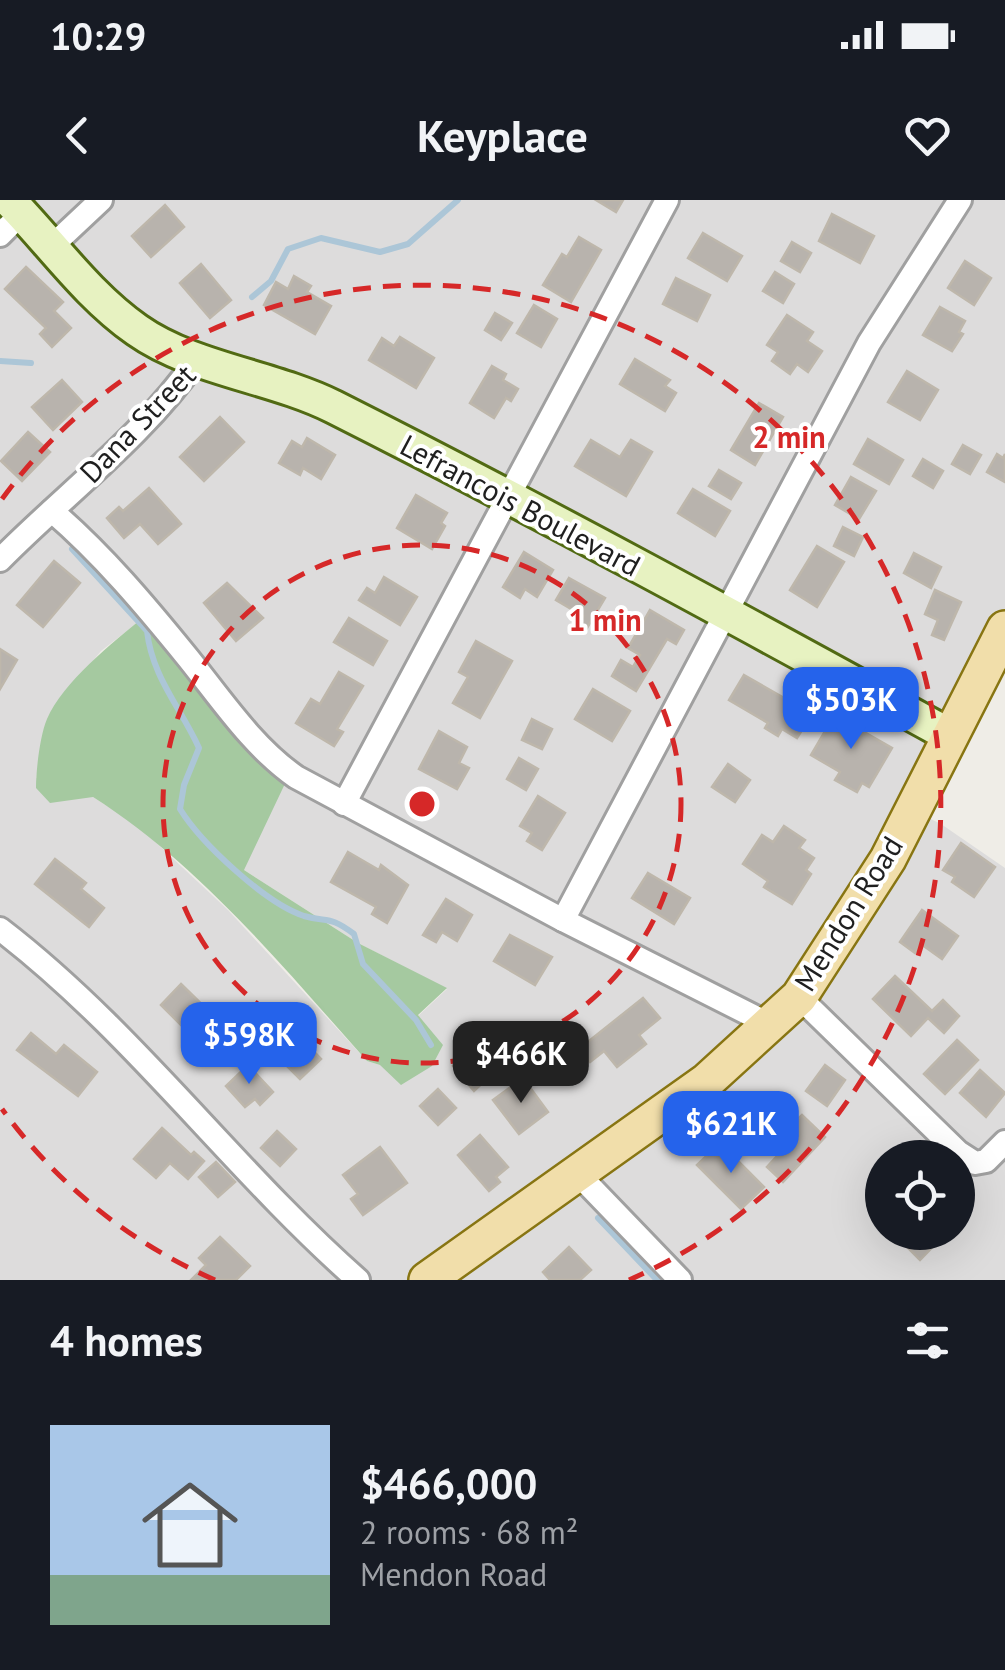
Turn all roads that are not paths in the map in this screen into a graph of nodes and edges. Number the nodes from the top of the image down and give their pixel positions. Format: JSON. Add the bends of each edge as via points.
{"nodes":[{"id":1,"x":101,"y":200,"type":"edge"},
{"id":2,"x":666,"y":200,"type":"edge"},
{"id":3,"x":960,"y":200,"type":"edge"},
{"id":4,"x":10,"y":216,"type":"edge"},
{"id":5,"x":52,"y":246,"type":"junction"},
{"id":6,"x":196,"y":359,"type":"junction"},
{"id":7,"x":354,"y":418,"type":"joint"},
{"id":8,"x":509,"y":498,"type":"junction"},
{"id":9,"x":52,"y":511,"type":"junction"},
{"id":10,"x":0,"y":560,"type":"edge"},
{"id":11,"x":726,"y":615,"type":"junction"},
{"id":12,"x":1004,"y":632,"type":"edge"},
{"id":13,"x":951,"y":736,"type":"junction"},
{"id":14,"x":344,"y":804,"type":"junction"},
{"id":15,"x":563,"y":920,"type":"junction"},
{"id":16,"x":0,"y":929,"type":"edge"},
{"id":17,"x":799,"y":997,"type":"junction"},
{"id":18,"x":768,"y":1024,"type":"junction"},
{"id":19,"x":1005,"y":1142,"type":"edge"},
{"id":20,"x":578,"y":1174,"type":"junction"},
{"id":21,"x":358,"y":1280,"type":"edge"},
{"id":22,"x":426,"y":1280,"type":"edge"},
{"id":23,"x":680,"y":1280,"type":"edge"}],
"edges":[{"from":1,"to":5,"type":"street"},
{"from":2,"to":8,"type":"street"},
{"from":3,"to":11,"type":"street","via":[[869,343]]},
{"from":4,"to":5,"type":"street"},
{"from":5,"to":6,"type":"street","via":[[111,310],[158,343]]},
{"from":6,"to":7,"type":"street","name":"Dana Street","via":[[277,382]]},
{"from":6,"to":9,"type":"street","name":"Dana Street","via":[[152,413]]},
{"from":7,"to":8,"type":"street","name":"Lefrancois Boulevard"},
{"from":8,"to":11,"type":"street","name":"Lefrancois Boulevard"},
{"from":8,"to":14,"type":"street"},
{"from":9,"to":10,"type":"street","name":"Dana Street"},
{"from":9,"to":14,"type":"street","via":[[115,570],[278,764]]},
{"from":11,"to":13,"type":"street","name":"Lefrancois Boulevard"},
{"from":11,"to":15,"type":"street"},
{"from":12,"to":13,"type":"main road","name":"Mendon Road"},
{"from":13,"to":17,"type":"main road","name":"Mendon Road","via":[[868,894]]},
{"from":14,"to":15,"type":"street"},
{"from":15,"to":18,"type":"street"},
{"from":16,"to":21,"type":"street","via":[[121,1036],[264,1191]]},
{"from":17,"to":18,"type":"main road","name":"Mendon Road"},
{"from":17,"to":19,"type":"street","via":[[975,1163]]},
{"from":18,"to":20,"type":"main road","name":"Mendon Road","via":[[707,1081]]},
{"from":20,"to":22,"type":"main road","name":"Mendon Road"},
{"from":20,"to":23,"type":"street"}]}
